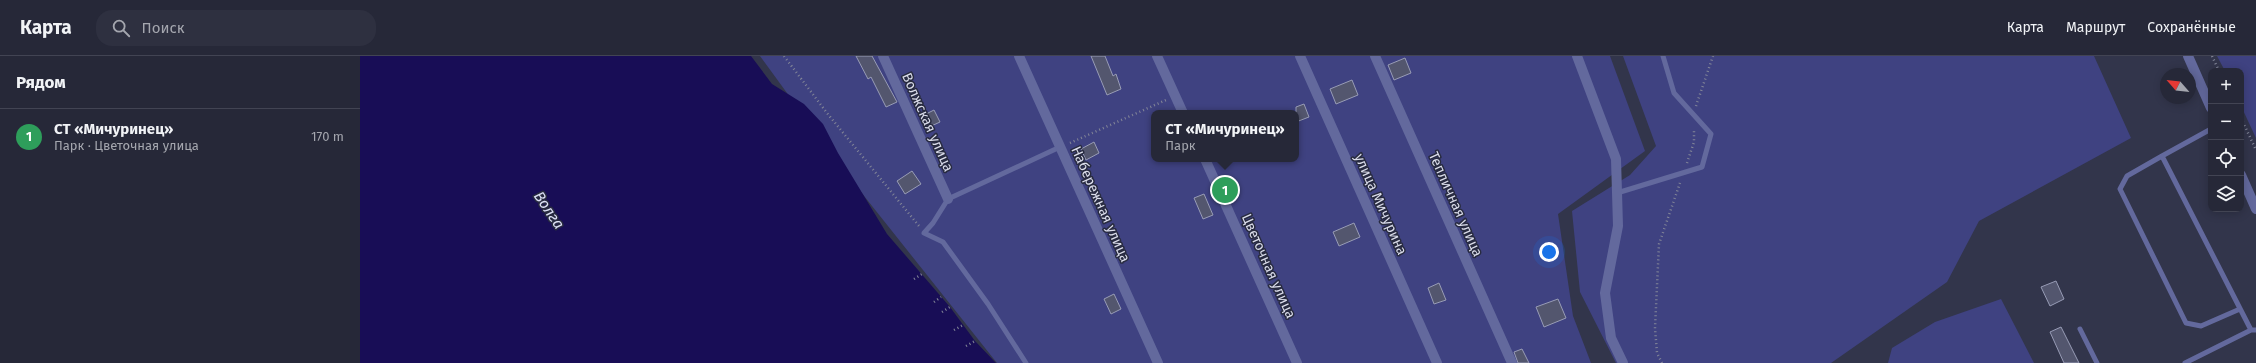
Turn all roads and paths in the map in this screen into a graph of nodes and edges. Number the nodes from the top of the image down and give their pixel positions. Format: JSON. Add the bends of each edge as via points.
{"nodes":[{"id":1,"x":784,"y":56,"type":"edge"},
{"id":2,"x":883,"y":56,"type":"edge"},
{"id":3,"x":1019,"y":56,"type":"edge"},
{"id":4,"x":1157,"y":56,"type":"edge"},
{"id":5,"x":1300,"y":56,"type":"edge"},
{"id":6,"x":1375,"y":56,"type":"edge"},
{"id":7,"x":1577,"y":56,"type":"edge"},
{"id":8,"x":1663,"y":56,"type":"edge"},
{"id":9,"x":1713,"y":56,"type":"edge"},
{"id":10,"x":2188,"y":56,"type":"edge"},
{"id":11,"x":2212,"y":56,"type":"edge"},
{"id":12,"x":2218,"y":68,"type":"edge"},
{"id":13,"x":1175,"y":95,"type":"junction"},
{"id":14,"x":2209,"y":104,"type":"edge"},
{"id":15,"x":1182,"y":110,"type":"edge"},
{"id":16,"x":1694,"y":113,"type":"junction"},
{"id":17,"x":2244,"y":124,"type":"edge"},
{"id":18,"x":2208,"y":131,"type":"edge"},
{"id":19,"x":1060,"y":147,"type":"junction"},
{"id":20,"x":2256,"y":150,"type":"edge"},
{"id":21,"x":2162,"y":156,"type":"junction"},
{"id":22,"x":1206,"y":162,"type":"edge"},
{"id":23,"x":1685,"y":171,"type":"junction"},
{"id":24,"x":2241,"y":176,"type":"edge"},
{"id":25,"x":1617,"y":193,"type":"junction"},
{"id":26,"x":948,"y":199,"type":"junction"},
{"id":27,"x":2256,"y":208,"type":"edge"},
{"id":28,"x":924,"y":232,"type":"junction"},
{"id":29,"x":922,"y":274,"type":"dead end"},
{"id":30,"x":914,"y":279,"type":"dead end"},
{"id":31,"x":941,"y":297,"type":"dead end"},
{"id":32,"x":934,"y":302,"type":"dead end"},
{"id":33,"x":950,"y":307,"type":"dead end"},
{"id":34,"x":2240,"y":309,"type":"junction"},
{"id":35,"x":942,"y":312,"type":"dead end"},
{"id":36,"x":963,"y":325,"type":"dead end"},
{"id":37,"x":2080,"y":329,"type":"dead end"},
{"id":38,"x":954,"y":330,"type":"dead end"},
{"id":39,"x":2253,"y":330,"type":"edge"},
{"id":40,"x":975,"y":341,"type":"dead end"},
{"id":41,"x":966,"y":346,"type":"dead end"},
{"id":42,"x":1026,"y":363,"type":"edge"},
{"id":43,"x":1158,"y":363,"type":"edge"},
{"id":44,"x":1297,"y":363,"type":"edge"},
{"id":45,"x":1437,"y":363,"type":"edge"},
{"id":46,"x":1512,"y":363,"type":"edge"},
{"id":47,"x":1623,"y":363,"type":"edge"},
{"id":48,"x":1662,"y":363,"type":"edge"},
{"id":49,"x":2097,"y":363,"type":"edge"},
{"id":50,"x":2185,"y":363,"type":"edge"}],
"edges":[{"from":1,"to":28,"type":"path"},
{"from":2,"to":26,"type":"street","name":"Волжская улица"},
{"from":3,"to":19,"type":"street","name":"Набережная улица"},
{"from":4,"to":13,"type":"street"},
{"from":5,"to":45,"type":"street","name":"улица Мичурина"},
{"from":6,"to":46,"type":"street","name":"Тепличная улица"},
{"from":7,"to":25,"type":"street","via":[[1616,159]]},
{"from":8,"to":16,"type":"lane","via":[[1674,93]]},
{"from":9,"to":16,"type":"path"},
{"from":10,"to":14,"type":"street"},
{"from":11,"to":12,"type":"path"},
{"from":13,"to":15,"type":"street"},
{"from":13,"to":19,"type":"path"},
{"from":16,"to":23,"type":"path","via":[[1694,142]]},
{"from":16,"to":23,"type":"lane","via":[[1711,134],[1702,167]]},
{"from":17,"to":20,"type":"path"},
{"from":18,"to":21,"type":"lane"},
{"from":19,"to":26,"type":"lane"},
{"from":19,"to":43,"type":"street","name":"Набережная улица"},
{"from":21,"to":34,"type":"lane"},
{"from":21,"to":34,"type":"lane","via":[[2127,176],[2120,189],[2186,322],[2202,326]]},
{"from":22,"to":44,"type":"street","name":"Цветочная улица"},
{"from":23,"to":25,"type":"lane"},
{"from":23,"to":48,"type":"path","via":[[1671,204],[1659,244],[1655,328],[1657,353]]},
{"from":24,"to":27,"type":"street"},
{"from":25,"to":47,"type":"street","via":[[1618,226],[1605,293],[1611,338]]},
{"from":26,"to":28,"type":"lane","via":[[933,224]]},
{"from":28,"to":42,"type":"lane","via":[[943,242],[988,304]]},
{"from":29,"to":30,"type":"path"},
{"from":31,"to":32,"type":"path"},
{"from":33,"to":35,"type":"path"},
{"from":34,"to":39,"type":"lane"},
{"from":36,"to":38,"type":"path"},
{"from":37,"to":49,"type":"lane"},
{"from":39,"to":50,"type":"lane"},
{"from":40,"to":41,"type":"path"}]}
